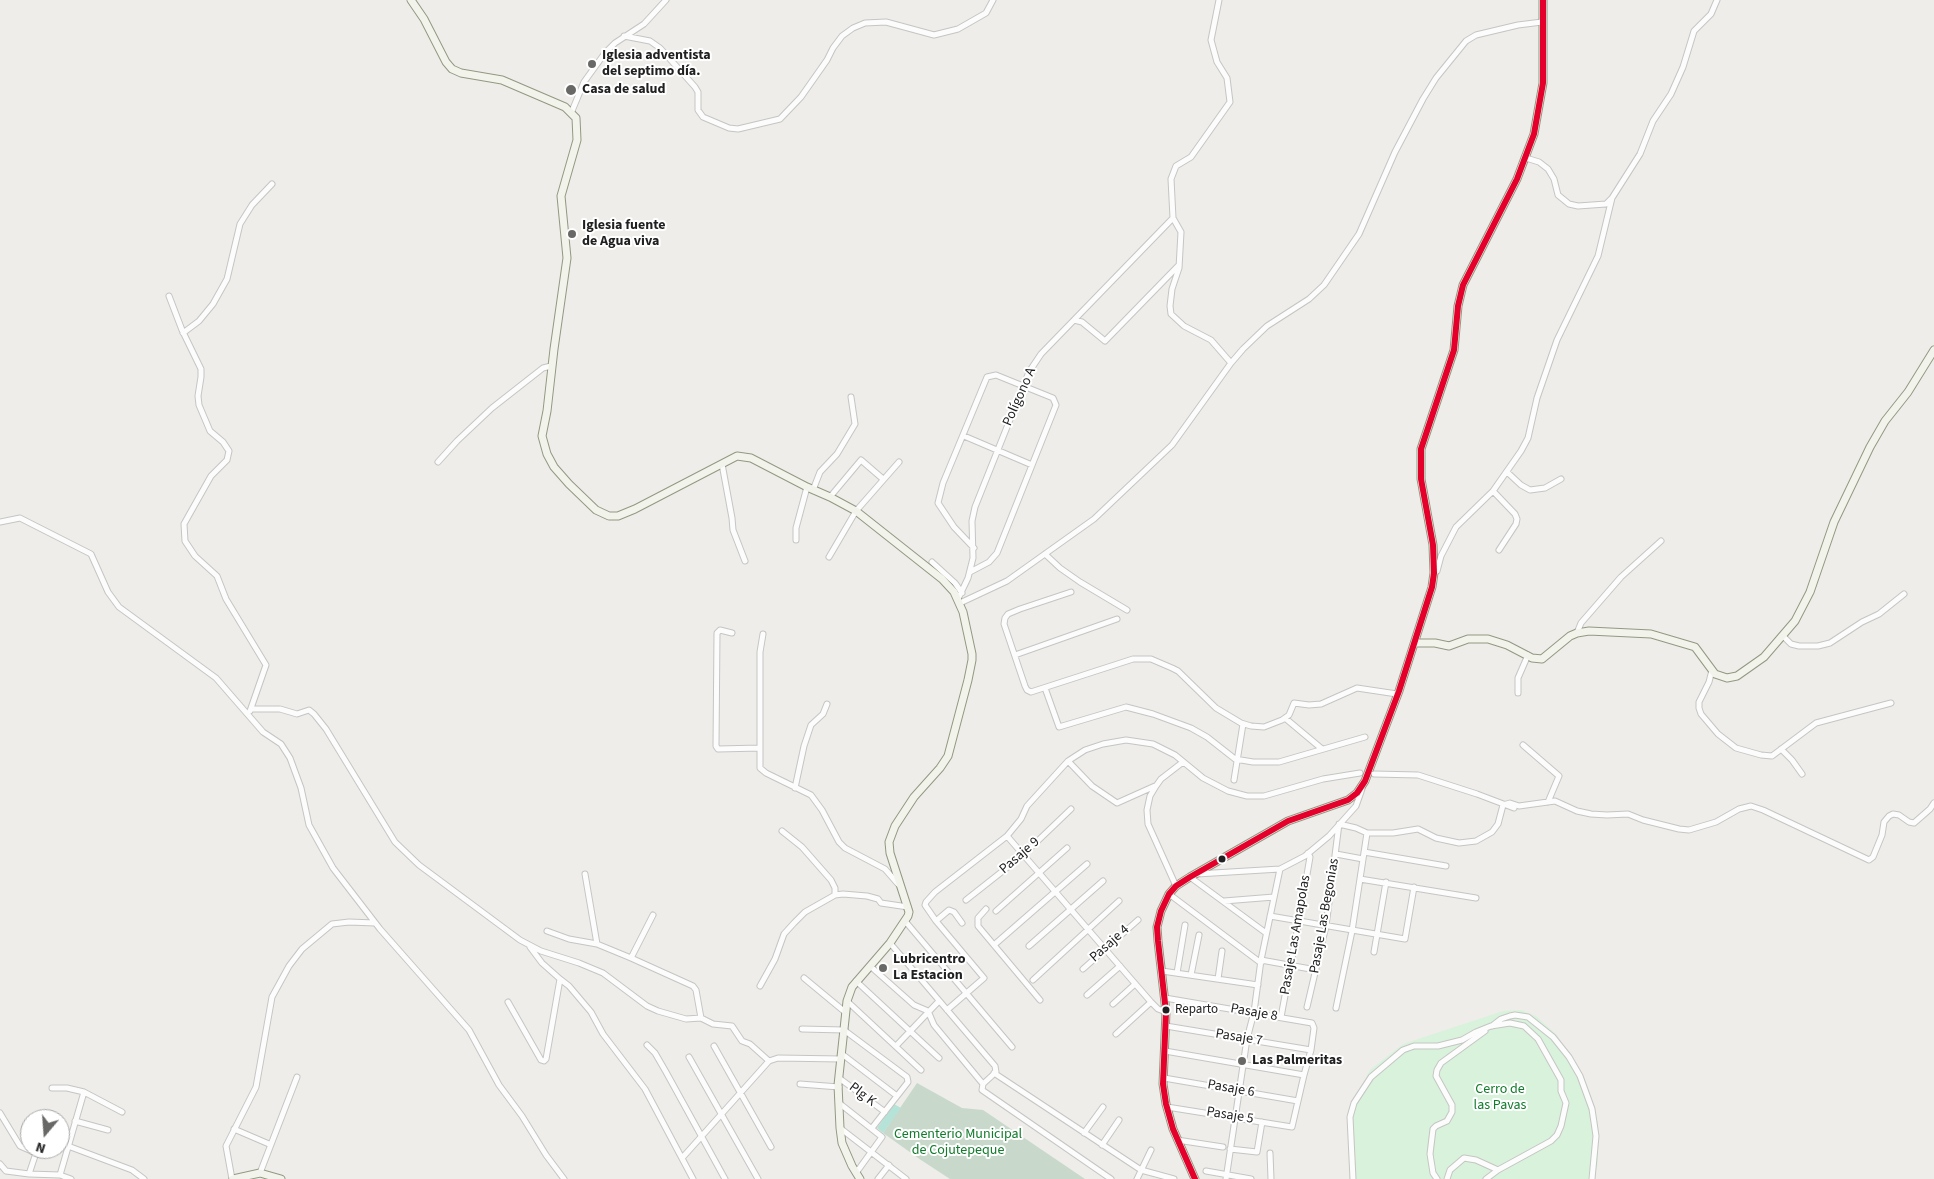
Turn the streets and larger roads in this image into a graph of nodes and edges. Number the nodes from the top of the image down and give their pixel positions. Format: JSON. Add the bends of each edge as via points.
{"nodes":[{"id":1,"x":411,"y":0,"type":"edge"},
{"id":2,"x":666,"y":0,"type":"edge"},
{"id":3,"x":993,"y":0,"type":"edge"},
{"id":4,"x":1219,"y":0,"type":"edge"},
{"id":5,"x":1543,"y":0,"type":"edge"},
{"id":6,"x":1717,"y":0,"type":"edge"},
{"id":7,"x":1542,"y":22,"type":"junction"},
{"id":8,"x":624,"y":36,"type":"junction"},
{"id":9,"x":572,"y":111,"type":"junction"},
{"id":10,"x":1526,"y":158,"type":"junction"},
{"id":11,"x":272,"y":184,"type":"dead end"},
{"id":12,"x":1612,"y":198,"type":"junction"},
{"id":13,"x":1174,"y":218,"type":"junction"},
{"id":14,"x":1179,"y":266,"type":"junction"},
{"id":15,"x":170,"y":296,"type":"dead end"},
{"id":16,"x":1074,"y":320,"type":"junction"},
{"id":17,"x":183,"y":333,"type":"junction"},
{"id":18,"x":1934,"y":350,"type":"edge"},
{"id":19,"x":1230,"y":363,"type":"junction"},
{"id":20,"x":551,"y":366,"type":"junction"},
{"id":21,"x":1023,"y":387,"type":"junction"},
{"id":22,"x":851,"y":398,"type":"dead end"},
{"id":23,"x":964,"y":436,"type":"junction"},
{"id":24,"x":998,"y":449,"type":"junction"},
{"id":25,"x":438,"y":462,"type":"dead end"},
{"id":26,"x":899,"y":462,"type":"dead end"},
{"id":27,"x":722,"y":464,"type":"junction"},
{"id":28,"x":1032,"y":465,"type":"junction"},
{"id":29,"x":1507,"y":472,"type":"junction"},
{"id":30,"x":884,"y":479,"type":"junction"},
{"id":31,"x":1561,"y":479,"type":"dead end"},
{"id":32,"x":810,"y":488,"type":"junction"},
{"id":33,"x":1492,"y":490,"type":"junction"},
{"id":34,"x":830,"y":497,"type":"junction"},
{"id":35,"x":856,"y":512,"type":"junction"},
{"id":36,"x":0,"y":522,"type":"edge"},
{"id":37,"x":796,"y":540,"type":"dead end"},
{"id":38,"x":1661,"y":541,"type":"dead end"},
{"id":39,"x":974,"y":548,"type":"junction"},
{"id":40,"x":1499,"y":550,"type":"dead end"},
{"id":41,"x":1045,"y":554,"type":"junction"},
{"id":42,"x":829,"y":557,"type":"dead end"},
{"id":43,"x":746,"y":561,"type":"dead end"},
{"id":44,"x":932,"y":562,"type":"dead end"},
{"id":45,"x":970,"y":572,"type":"junction"},
{"id":46,"x":1434,"y":573,"type":"junction"},
{"id":47,"x":1071,"y":592,"type":"dead end"},
{"id":48,"x":1904,"y":594,"type":"dead end"},
{"id":49,"x":960,"y":598,"type":"junction"},
{"id":50,"x":1127,"y":610,"type":"dead end"},
{"id":51,"x":1117,"y":618,"type":"dead end"},
{"id":52,"x":1577,"y":633,"type":"junction"},
{"id":53,"x":732,"y":634,"type":"dead end"},
{"id":54,"x":763,"y":634,"type":"dead end"},
{"id":55,"x":1783,"y":636,"type":"junction"},
{"id":56,"x":1415,"y":643,"type":"junction"},
{"id":57,"x":1015,"y":655,"type":"junction"},
{"id":58,"x":1528,"y":655,"type":"junction"},
{"id":59,"x":1712,"y":670,"type":"junction"},
{"id":60,"x":1045,"y":688,"type":"junction"},
{"id":61,"x":1518,"y":693,"type":"dead end"},
{"id":62,"x":1397,"y":694,"type":"junction"},
{"id":63,"x":1891,"y":703,"type":"dead end"},
{"id":64,"x":827,"y":704,"type":"dead end"},
{"id":65,"x":251,"y":709,"type":"junction"},
{"id":66,"x":249,"y":716,"type":"junction"},
{"id":67,"x":1285,"y":718,"type":"junction"},
{"id":68,"x":1243,"y":724,"type":"junction"},
{"id":69,"x":1365,"y":737,"type":"dead end"},
{"id":70,"x":1523,"y":745,"type":"dead end"},
{"id":71,"x":760,"y":748,"type":"junction"},
{"id":72,"x":1322,"y":749,"type":"junction"},
{"id":73,"x":1781,"y":749,"type":"junction"},
{"id":74,"x":1239,"y":760,"type":"junction"},
{"id":75,"x":1068,"y":761,"type":"junction"},
{"id":76,"x":1183,"y":762,"type":"junction"},
{"id":77,"x":1360,"y":773,"type":"dead end"},
{"id":78,"x":1374,"y":774,"type":"dead end"},
{"id":79,"x":1802,"y":774,"type":"dead end"},
{"id":80,"x":1234,"y":780,"type":"dead end"},
{"id":81,"x":1365,"y":782,"type":"junction"},
{"id":82,"x":1156,"y":786,"type":"junction"},
{"id":83,"x":795,"y":788,"type":"junction"},
{"id":84,"x":1548,"y":802,"type":"junction"},
{"id":85,"x":1934,"y":803,"type":"edge"},
{"id":86,"x":1503,"y":805,"type":"junction"},
{"id":87,"x":1514,"y":808,"type":"dead end"},
{"id":88,"x":1071,"y":809,"type":"dead end"},
{"id":89,"x":1340,"y":824,"type":"junction"},
{"id":90,"x":782,"y":831,"type":"dead end"},
{"id":91,"x":1367,"y":833,"type":"junction"},
{"id":92,"x":1006,"y":836,"type":"junction"},
{"id":93,"x":1067,"y":848,"type":"dead end"},
{"id":94,"x":1364,"y":852,"type":"junction"},
{"id":95,"x":1308,"y":853,"type":"junction"},
{"id":96,"x":1336,"y":854,"type":"junction"},
{"id":97,"x":1024,"y":855,"type":"junction"},
{"id":98,"x":1363,"y":859,"type":"junction"},
{"id":99,"x":1087,"y":864,"type":"dead end"},
{"id":100,"x":1446,"y":866,"type":"dead end"},
{"id":101,"x":1280,"y":869,"type":"junction"},
{"id":102,"x":1039,"y":873,"type":"junction"},
{"id":103,"x":585,"y":874,"type":"dead end"},
{"id":104,"x":1193,"y":876,"type":"junction"},
{"id":105,"x":1360,"y":878,"type":"junction"},
{"id":106,"x":1103,"y":881,"type":"dead end"},
{"id":107,"x":1386,"y":882,"type":"junction"},
{"id":108,"x":900,"y":886,"type":"junction"},
{"id":109,"x":1176,"y":886,"type":"junction"},
{"id":110,"x":1414,"y":887,"type":"junction"},
{"id":111,"x":1056,"y":892,"type":"junction"},
{"id":112,"x":1168,"y":894,"type":"junction"},
{"id":113,"x":835,"y":895,"type":"junction"},
{"id":114,"x":1274,"y":897,"type":"junction"},
{"id":115,"x":1476,"y":898,"type":"dead end"},
{"id":116,"x":966,"y":900,"type":"dead end"},
{"id":117,"x":1119,"y":900,"type":"dead end"},
{"id":118,"x":1224,"y":901,"type":"junction"},
{"id":119,"x":908,"y":908,"type":"junction"},
{"id":120,"x":986,"y":909,"type":"dead end"},
{"id":121,"x":1071,"y":910,"type":"junction"},
{"id":122,"x":996,"y":911,"type":"dead end"},
{"id":123,"x":653,"y":915,"type":"dead end"},
{"id":124,"x":1270,"y":916,"type":"junction"},
{"id":125,"x":1138,"y":920,"type":"dead end"},
{"id":126,"x":905,"y":921,"type":"junction"},
{"id":127,"x":936,"y":921,"type":"junction"},
{"id":128,"x":1299,"y":922,"type":"junction"},
{"id":129,"x":375,"y":923,"type":"junction"},
{"id":130,"x":962,"y":923,"type":"dead end"},
{"id":131,"x":1185,"y":925,"type":"dead end"},
{"id":132,"x":1326,"y":926,"type":"junction"},
{"id":133,"x":1088,"y":929,"type":"junction"},
{"id":134,"x":547,"y":931,"type":"dead end"},
{"id":135,"x":1352,"y":931,"type":"junction"},
{"id":136,"x":1266,"y":933,"type":"junction"},
{"id":137,"x":1378,"y":934,"type":"junction"},
{"id":138,"x":1199,"y":935,"type":"dead end"},
{"id":139,"x":597,"y":944,"type":"junction"},
{"id":140,"x":890,"y":944,"type":"junction"},
{"id":141,"x":528,"y":945,"type":"junction"},
{"id":142,"x":994,"y":945,"type":"junction"},
{"id":143,"x":1029,"y":946,"type":"dead end"},
{"id":144,"x":1105,"y":949,"type":"junction"},
{"id":145,"x":1222,"y":951,"type":"dead end"},
{"id":146,"x":1374,"y":952,"type":"dead end"},
{"id":147,"x":631,"y":958,"type":"junction"},
{"id":148,"x":1261,"y":961,"type":"junction"},
{"id":149,"x":1290,"y":965,"type":"junction"},
{"id":150,"x":870,"y":966,"type":"junction"},
{"id":151,"x":1120,"y":966,"type":"junction"},
{"id":152,"x":1083,"y":968,"type":"dead end"},
{"id":153,"x":1316,"y":970,"type":"junction"},
{"id":154,"x":1162,"y":971,"type":"junction"},
{"id":155,"x":1177,"y":973,"type":"junction"},
{"id":156,"x":1191,"y":975,"type":"junction"},
{"id":157,"x":804,"y":978,"type":"dead end"},
{"id":158,"x":560,"y":979,"type":"junction"},
{"id":159,"x":1218,"y":979,"type":"junction"},
{"id":160,"x":1033,"y":980,"type":"dead end"},
{"id":161,"x":856,"y":981,"type":"junction"},
{"id":162,"x":1135,"y":984,"type":"junction"},
{"id":163,"x":1258,"y":985,"type":"junction"},
{"id":164,"x":760,"y":986,"type":"dead end"},
{"id":165,"x":967,"y":994,"type":"junction"},
{"id":166,"x":1087,"y":996,"type":"dead end"},
{"id":167,"x":1165,"y":998,"type":"junction"},
{"id":168,"x":1040,"y":1000,"type":"dead end"},
{"id":169,"x":847,"y":1001,"type":"junction"},
{"id":170,"x":939,"y":1001,"type":"junction"},
{"id":171,"x":508,"y":1002,"type":"dead end"},
{"id":172,"x":1151,"y":1002,"type":"junction"},
{"id":173,"x":1113,"y":1004,"type":"dead end"},
{"id":174,"x":1307,"y":1007,"type":"dead end"},
{"id":175,"x":1336,"y":1008,"type":"dead end"},
{"id":176,"x":947,"y":1010,"type":"junction"},
{"id":177,"x":845,"y":1012,"type":"junction"},
{"id":178,"x":928,"y":1012,"type":"junction"},
{"id":179,"x":1166,"y":1012,"type":"junction"},
{"id":180,"x":1254,"y":1012,"type":"junction"},
{"id":181,"x":1281,"y":1017,"type":"junction"},
{"id":182,"x":701,"y":1018,"type":"junction"},
{"id":183,"x":1166,"y":1026,"type":"junction"},
{"id":184,"x":1491,"y":1026,"type":"junction"},
{"id":185,"x":802,"y":1029,"type":"dead end"},
{"id":186,"x":844,"y":1030,"type":"junction"},
{"id":187,"x":910,"y":1030,"type":"junction"},
{"id":188,"x":1116,"y":1034,"type":"dead end"},
{"id":189,"x":1247,"y":1039,"type":"junction"},
{"id":190,"x":647,"y":1045,"type":"dead end"},
{"id":191,"x":714,"y":1046,"type":"dead end"},
{"id":192,"x":896,"y":1046,"type":"junction"},
{"id":193,"x":1012,"y":1047,"type":"dead end"},
{"id":194,"x":1311,"y":1050,"type":"junction"},
{"id":195,"x":1165,"y":1051,"type":"junction"},
{"id":196,"x":841,"y":1056,"type":"junction"},
{"id":197,"x":690,"y":1057,"type":"dead end"},
{"id":198,"x":939,"y":1058,"type":"dead end"},
{"id":199,"x":769,"y":1061,"type":"junction"},
{"id":200,"x":1243,"y":1065,"type":"junction"},
{"id":201,"x":921,"y":1070,"type":"dead end"},
{"id":202,"x":994,"y":1073,"type":"junction"},
{"id":203,"x":1304,"y":1075,"type":"junction"},
{"id":204,"x":297,"y":1077,"type":"dead end"},
{"id":205,"x":839,"y":1078,"type":"junction"},
{"id":206,"x":1164,"y":1078,"type":"junction"},
{"id":207,"x":800,"y":1084,"type":"dead end"},
{"id":208,"x":983,"y":1084,"type":"junction"},
{"id":209,"x":838,"y":1087,"type":"junction"},
{"id":210,"x":52,"y":1088,"type":"dead end"},
{"id":211,"x":1239,"y":1090,"type":"junction"},
{"id":212,"x":84,"y":1092,"type":"junction"},
{"id":213,"x":740,"y":1092,"type":"junction"},
{"id":214,"x":897,"y":1096,"type":"junction"},
{"id":215,"x":1298,"y":1101,"type":"junction"},
{"id":216,"x":839,"y":1103,"type":"junction"},
{"id":217,"x":1103,"y":1107,"type":"dead end"},
{"id":218,"x":1167,"y":1107,"type":"junction"},
{"id":219,"x":122,"y":1112,"type":"dead end"},
{"id":220,"x":885,"y":1112,"type":"junction"},
{"id":221,"x":0,"y":1113,"type":"edge"},
{"id":222,"x":721,"y":1113,"type":"junction"},
{"id":223,"x":1235,"y":1117,"type":"junction"},
{"id":224,"x":1119,"y":1120,"type":"dead end"},
{"id":225,"x":75,"y":1121,"type":"junction"},
{"id":226,"x":1262,"y":1122,"type":"junction"},
{"id":227,"x":840,"y":1128,"type":"junction"},
{"id":228,"x":872,"y":1128,"type":"junction"},
{"id":229,"x":234,"y":1129,"type":"junction"},
{"id":230,"x":108,"y":1130,"type":"dead end"},
{"id":231,"x":1084,"y":1133,"type":"junction"},
{"id":232,"x":702,"y":1136,"type":"junction"},
{"id":233,"x":70,"y":1139,"type":"edge"},
{"id":234,"x":1178,"y":1140,"type":"junction"},
{"id":235,"x":269,"y":1144,"type":"junction"},
{"id":236,"x":1102,"y":1145,"type":"junction"},
{"id":237,"x":70,"y":1147,"type":"edge"},
{"id":238,"x":771,"y":1147,"type":"dead end"},
{"id":239,"x":1224,"y":1148,"type":"dead end"},
{"id":240,"x":1230,"y":1149,"type":"junction"},
{"id":241,"x":1151,"y":1150,"type":"dead end"},
{"id":242,"x":872,"y":1152,"type":"junction"},
{"id":243,"x":1270,"y":1152,"type":"dead end"},
{"id":244,"x":683,"y":1157,"type":"junction"},
{"id":245,"x":64,"y":1159,"type":"edge"},
{"id":246,"x":0,"y":1164,"type":"edge"},
{"id":247,"x":889,"y":1165,"type":"junction"},
{"id":248,"x":1142,"y":1170,"type":"junction"},
{"id":249,"x":1498,"y":1170,"type":"junction"},
{"id":250,"x":1206,"y":1171,"type":"dead end"},
{"id":251,"x":18,"y":1172,"type":"junction"},
{"id":252,"x":260,"y":1173,"type":"junction"},
{"id":253,"x":29,"y":1174,"type":"junction"},
{"id":254,"x":60,"y":1175,"type":"junction"},
{"id":255,"x":858,"y":1176,"type":"edge"},
{"id":256,"x":246,"y":1177,"type":"edge"},
{"id":257,"x":1226,"y":1177,"type":"edge"},
{"id":258,"x":19,"y":1179,"type":"edge"},
{"id":259,"x":71,"y":1179,"type":"edge"},
{"id":260,"x":144,"y":1179,"type":"edge"},
{"id":261,"x":233,"y":1179,"type":"edge"},
{"id":262,"x":281,"y":1179,"type":"edge"},
{"id":263,"x":564,"y":1179,"type":"edge"},
{"id":264,"x":693,"y":1179,"type":"edge"},
{"id":265,"x":725,"y":1179,"type":"edge"},
{"id":266,"x":758,"y":1179,"type":"edge"},
{"id":267,"x":878,"y":1179,"type":"edge"},
{"id":268,"x":905,"y":1179,"type":"edge"},
{"id":269,"x":1111,"y":1179,"type":"edge"},
{"id":270,"x":1137,"y":1179,"type":"edge"},
{"id":271,"x":1174,"y":1179,"type":"edge"},
{"id":272,"x":1195,"y":1179,"type":"edge"},
{"id":273,"x":1251,"y":1179,"type":"edge"},
{"id":274,"x":1271,"y":1179,"type":"edge"},
{"id":275,"x":1353,"y":1179,"type":"edge"},
{"id":276,"x":1437,"y":1179,"type":"edge"},
{"id":277,"x":1447,"y":1179,"type":"edge"},
{"id":278,"x":1486,"y":1179,"type":"edge"},
{"id":279,"x":1592,"y":1179,"type":"edge"}],
"edges":[{"from":1,"to":9,"type":"street","via":[[452,69],[502,80]]},
{"from":2,"to":8,"type":"street","via":[[644,24]]},
{"from":3,"to":8,"type":"street","via":[[986,13],[958,29],[934,35],[886,22],[864,23],[852,28],[842,36],[800,97],[780,119],[738,129],[703,117],[698,110],[695,87],[660,48],[650,41]]},
{"from":4,"to":13,"type":"street","via":[[1211,40],[1227,78],[1230,102],[1191,157],[1176,166],[1171,179]]},
{"from":5,"to":7,"type":"street"},
{"from":6,"to":12,"type":"street","via":[[1711,14],[1694,31],[1671,94],[1653,121],[1640,154]]},
{"from":7,"to":10,"type":"street","via":[[1543,83]]},
{"from":7,"to":19,"type":"street","via":[[1476,35],[1466,41],[1423,99],[1395,152],[1359,234],[1324,285],[1268,326]]},
{"from":8,"to":9,"type":"street","via":[[605,53],[584,82]]},
{"from":9,"to":20,"type":"street","via":[[578,134],[561,196],[567,258]]},
{"from":10,"to":12,"type":"street","via":[[1548,168],[1558,195],[1569,204],[1598,206]]},
{"from":10,"to":46,"type":"street","via":[[1463,284],[1454,350],[1421,449],[1421,479],[1433,545]]},
{"from":11,"to":17,"type":"street","via":[[240,224],[227,279],[218,296],[199,321]]},
{"from":12,"to":29,"type":"street","via":[[1598,256],[1557,340],[1528,438]]},
{"from":13,"to":14,"type":"street","via":[[1180,232]]},
{"from":13,"to":16,"type":"street","name":"Polígono A"},
{"from":14,"to":16,"type":"street","via":[[1105,341],[1082,322]]},
{"from":14,"to":19,"type":"street","via":[[1172,289],[1171,314],[1184,326],[1211,340]]},
{"from":15,"to":17,"type":"street"},
{"from":16,"to":21,"type":"street","name":"Polígono A","via":[[1041,354]]},
{"from":17,"to":65,"type":"street","via":[[201,369],[198,405],[210,431],[230,450],[227,460],[211,476],[188,515],[184,524],[185,541],[195,556],[217,576],[226,599],[266,665]]},
{"from":18,"to":55,"type":"street","via":[[1870,447],[1834,522],[1805,602]]},
{"from":19,"to":41,"type":"street","via":[[1172,445],[1094,520]]},
{"from":20,"to":25,"type":"street","via":[[538,372],[492,408]]},
{"from":20,"to":27,"type":"street","via":[[542,436],[544,447],[554,467],[601,513],[618,516]]},
{"from":21,"to":23,"type":"street","via":[[996,376],[987,378]]},
{"from":21,"to":24,"type":"street","name":"Polígono A"},
{"from":21,"to":28,"type":"street","via":[[1053,398],[1056,404]]},
{"from":22,"to":32,"type":"street","via":[[855,424],[837,454]]},
{"from":23,"to":24,"type":"street"},
{"from":23,"to":39,"type":"street","via":[[938,503]]},
{"from":24,"to":28,"type":"street"},
{"from":24,"to":39,"type":"street","name":"Polígono A","via":[[975,507],[972,521]]},
{"from":26,"to":30,"type":"street"},
{"from":27,"to":32,"type":"street","via":[[745,456]]},
{"from":27,"to":43,"type":"street","via":[[732,530]]},
{"from":28,"to":45,"type":"street","via":[[997,553],[989,562]]},
{"from":29,"to":31,"type":"street","via":[[1530,490],[1545,488]]},
{"from":29,"to":33,"type":"street"},
{"from":30,"to":34,"type":"street","via":[[861,460]]},
{"from":30,"to":35,"type":"street"},
{"from":32,"to":34,"type":"street"},
{"from":32,"to":37,"type":"street","via":[[796,528]]},
{"from":33,"to":40,"type":"street","via":[[1517,519]]},
{"from":33,"to":46,"type":"street","via":[[1456,527]]},
{"from":34,"to":35,"type":"street"},
{"from":35,"to":42,"type":"street"},
{"from":35,"to":49,"type":"street","via":[[942,578]]},
{"from":36,"to":66,"type":"street","via":[[20,518],[91,554],[108,592],[119,607],[216,678]]},
{"from":38,"to":52,"type":"street","via":[[1621,578],[1581,623]]},
{"from":39,"to":45,"type":"street","name":"Polígono A"},
{"from":41,"to":49,"type":"street","via":[[1007,581]]},
{"from":41,"to":50,"type":"street","via":[[1080,582]]},
{"from":44,"to":49,"type":"street","via":[[955,584]]},
{"from":45,"to":49,"type":"street","name":"Polígono A"},
{"from":46,"to":56,"type":"street"},
{"from":47,"to":57,"type":"street","via":[[1008,614],[1004,624]]},
{"from":48,"to":55,"type":"street","via":[[1880,614],[1830,643],[1798,646]]},
{"from":49,"to":108,"type":"street","via":[[972,654],[968,680],[948,756],[914,797],[890,837],[890,853]]},
{"from":51,"to":57,"type":"street"},
{"from":52,"to":58,"type":"street","via":[[1542,659]]},
{"from":52,"to":59,"type":"street","via":[[1651,634],[1691,645],[1702,654]]},
{"from":53,"to":71,"type":"street","via":[[720,630],[717,633],[716,746],[718,749]]},
{"from":54,"to":71,"type":"street","via":[[760,652]]},
{"from":55,"to":59,"type":"street","via":[[1764,657],[1736,676],[1727,678]]},
{"from":56,"to":58,"type":"street","via":[[1449,646],[1468,639],[1488,639]]},
{"from":56,"to":62,"type":"street"},
{"from":57,"to":60,"type":"street","via":[[1027,690]]},
{"from":58,"to":61,"type":"street","via":[[1518,678]]},
{"from":59,"to":73,"type":"street","via":[[1699,708],[1718,734],[1736,748],[1768,756]]},
{"from":60,"to":68,"type":"street","via":[[1114,664],[1151,659],[1178,672],[1216,708]]},
{"from":60,"to":74,"type":"street","via":[[1059,727],[1126,707],[1192,728]]},
{"from":62,"to":67,"type":"street","via":[[1357,688],[1321,704],[1294,703]]},
{"from":62,"to":81,"type":"street"},
{"from":63,"to":73,"type":"street","via":[[1816,723]]},
{"from":64,"to":83,"type":"street","via":[[823,714],[811,725]]},
{"from":65,"to":66,"type":"street"},
{"from":65,"to":141,"type":"street","via":[[280,709],[297,714],[309,710],[314,714],[395,842],[419,865]]},
{"from":66,"to":129,"type":"street","via":[[263,732],[281,744],[290,758],[309,825],[333,868]]},
{"from":67,"to":68,"type":"street","via":[[1264,727]]},
{"from":67,"to":72,"type":"street"},
{"from":68,"to":74,"type":"street"},
{"from":69,"to":72,"type":"street"},
{"from":70,"to":84,"type":"street","via":[[1559,776]]},
{"from":71,"to":83,"type":"street","via":[[760,768]]},
{"from":72,"to":74,"type":"street","via":[[1279,762]]},
{"from":73,"to":79,"type":"street"},
{"from":74,"to":80,"type":"street"},
{"from":75,"to":76,"type":"street","via":[[1085,750],[1126,740],[1153,744]]},
{"from":75,"to":82,"type":"street","via":[[1092,786],[1117,803]]},
{"from":75,"to":92,"type":"street","via":[[1027,806]]},
{"from":76,"to":77,"type":"street","via":[[1228,791],[1247,796],[1264,796],[1323,779]]},
{"from":76,"to":82,"type":"street"},
{"from":78,"to":86,"type":"street","via":[[1418,775]]},
{"from":81,"to":89,"type":"street","via":[[1356,806]]},
{"from":81,"to":104,"type":"street","via":[[1348,800],[1288,821]]},
{"from":82,"to":109,"type":"street","via":[[1147,810],[1148,824]]},
{"from":83,"to":108,"type":"street","via":[[816,800],[845,848],[885,869]]},
{"from":84,"to":85,"type":"street","via":[[1555,801],[1591,814],[1628,814],[1689,830],[1751,806],[1869,860],[1889,816],[1899,815],[1914,823]]},
{"from":84,"to":86,"type":"street","via":[[1529,806]]},
{"from":86,"to":87,"type":"street"},
{"from":86,"to":91,"type":"street","via":[[1492,832],[1476,841],[1459,844],[1414,829]]},
{"from":88,"to":97,"type":"street","name":"Pasaje 9"},
{"from":89,"to":91,"type":"street"},
{"from":89,"to":95,"type":"street"},
{"from":89,"to":96,"type":"street","name":"Pasaje Las Begonias"},
{"from":90,"to":113,"type":"street","via":[[802,847],[831,880]]},
{"from":91,"to":94,"type":"street"},
{"from":92,"to":97,"type":"street"},
{"from":92,"to":127,"type":"street","via":[[934,892],[925,905]]},
{"from":93,"to":102,"type":"street"},
{"from":94,"to":98,"type":"street"},
{"from":94,"to":100,"type":"street"},
{"from":95,"to":101,"type":"street"},
{"from":95,"to":128,"type":"street","name":"Pasaje Las Amapolas","via":[[1310,857]]},
{"from":96,"to":98,"type":"street"},
{"from":96,"to":132,"type":"street","name":"Pasaje Las Begonias"},
{"from":97,"to":102,"type":"street"},
{"from":97,"to":116,"type":"street","name":"Pasaje 9"},
{"from":98,"to":105,"type":"street"},
{"from":99,"to":111,"type":"street"},
{"from":101,"to":104,"type":"street"},
{"from":101,"to":114,"type":"street"},
{"from":102,"to":111,"type":"street"},
{"from":102,"to":122,"type":"street"},
{"from":103,"to":139,"type":"street"},
{"from":104,"to":109,"type":"street"},
{"from":104,"to":118,"type":"street"},
{"from":105,"to":107,"type":"street"},
{"from":105,"to":135,"type":"street"},
{"from":106,"to":121,"type":"street"},
{"from":107,"to":110,"type":"street"},
{"from":107,"to":137,"type":"street"},
{"from":108,"to":119,"type":"street"},
{"from":109,"to":112,"type":"street"},
{"from":110,"to":115,"type":"street"},
{"from":110,"to":137,"type":"street","via":[[1405,939]]},
{"from":111,"to":121,"type":"street"},
{"from":111,"to":142,"type":"street"},
{"from":112,"to":148,"type":"street"},
{"from":112,"to":154,"type":"street","via":[[1157,927]]},
{"from":113,"to":119,"type":"street","via":[[867,896],[880,903]]},
{"from":113,"to":164,"type":"street","via":[[805,912],[784,934]]},
{"from":114,"to":118,"type":"street"},
{"from":114,"to":124,"type":"street"},
{"from":117,"to":133,"type":"street"},
{"from":118,"to":136,"type":"street"},
{"from":119,"to":126,"type":"street"},
{"from":120,"to":142,"type":"street","via":[[978,918],[978,926]]},
{"from":121,"to":133,"type":"street"},
{"from":121,"to":143,"type":"street"},
{"from":123,"to":147,"type":"street"},
{"from":124,"to":128,"type":"street"},
{"from":124,"to":136,"type":"street"},
{"from":125,"to":144,"type":"street","name":"Pasaje 4"},
{"from":126,"to":140,"type":"street"},
{"from":126,"to":165,"type":"street"},
{"from":127,"to":130,"type":"street","via":[[949,910]]},
{"from":127,"to":165,"type":"street","via":[[984,978]]},
{"from":128,"to":132,"type":"street"},
{"from":128,"to":149,"type":"street","name":"Pasaje Las Amapolas"},
{"from":129,"to":229,"type":"street","via":[[332,924],[302,949],[289,966],[272,997],[256,1088]]},
{"from":129,"to":263,"type":"street","via":[[469,1030],[499,1084]]},
{"from":131,"to":155,"type":"street"},
{"from":132,"to":135,"type":"street"},
{"from":132,"to":153,"type":"street","name":"Pasaje Las Begonias"},
{"from":133,"to":144,"type":"street"},
{"from":133,"to":160,"type":"street"},
{"from":134,"to":139,"type":"street"},
{"from":135,"to":137,"type":"street"},
{"from":135,"to":175,"type":"street"},
{"from":136,"to":148,"type":"street"},
{"from":137,"to":146,"type":"street"},
{"from":138,"to":156,"type":"street"},
{"from":139,"to":147,"type":"street"},
{"from":140,"to":150,"type":"street"},
{"from":140,"to":170,"type":"street"},
{"from":141,"to":158,"type":"street"},
{"from":141,"to":182,"type":"street","via":[[603,973],[658,1011],[686,1019]]},
{"from":142,"to":168,"type":"street"},
{"from":144,"to":151,"type":"street"},
{"from":144,"to":152,"type":"street","name":"Pasaje 4"},
{"from":145,"to":159,"type":"street"},
{"from":147,"to":182,"type":"street","via":[[693,986]]},
{"from":148,"to":149,"type":"street"},
{"from":148,"to":163,"type":"street"},
{"from":149,"to":153,"type":"street"},
{"from":149,"to":181,"type":"street","name":"Pasaje Las Amapolas"},
{"from":150,"to":161,"type":"street"},
{"from":150,"to":178,"type":"street","via":[[914,1005]]},
{"from":151,"to":162,"type":"street"},
{"from":151,"to":166,"type":"street"},
{"from":153,"to":174,"type":"street","name":"Pasaje Las Begonias"},
{"from":154,"to":155,"type":"street"},
{"from":154,"to":167,"type":"street"},
{"from":155,"to":156,"type":"street"},
{"from":156,"to":159,"type":"street"},
{"from":157,"to":177,"type":"street"},
{"from":158,"to":171,"type":"street","via":[[544,1061]]},
{"from":158,"to":244,"type":"street","via":[[591,1012],[603,1034],[645,1088]]},
{"from":159,"to":163,"type":"street"},
{"from":161,"to":169,"type":"street"},
{"from":161,"to":187,"type":"street"},
{"from":162,"to":172,"type":"street"},
{"from":162,"to":173,"type":"street"},
{"from":163,"to":180,"type":"street"},
{"from":165,"to":176,"type":"street"},
{"from":165,"to":193,"type":"street"},
{"from":167,"to":179,"type":"street"},
{"from":167,"to":180,"type":"street","name":"Pasaje 8"},
{"from":169,"to":177,"type":"street"},
{"from":169,"to":192,"type":"street"},
{"from":170,"to":176,"type":"street"},
{"from":170,"to":178,"type":"street"},
{"from":172,"to":179,"type":"street"},
{"from":172,"to":188,"type":"street"},
{"from":176,"to":202,"type":"street","via":[[995,1066]]},
{"from":177,"to":186,"type":"street"},
{"from":178,"to":187,"type":"street"},
{"from":178,"to":208,"type":"street","via":[[934,1025]]},
{"from":179,"to":183,"type":"street"},
{"from":180,"to":181,"type":"street","name":"Pasaje 8"},
{"from":180,"to":189,"type":"street"},
{"from":181,"to":194,"type":"street","name":"Pasaje 8","via":[[1312,1023]]},
{"from":182,"to":199,"type":"street","via":[[713,1024],[732,1026],[742,1041]]},
{"from":183,"to":189,"type":"street","name":"Pasaje 7"},
{"from":183,"to":195,"type":"street"},
{"from":184,"to":249,"type":"street","via":[[1510,1023],[1530,1030],[1561,1080],[1566,1103],[1562,1126],[1551,1141]]},
{"from":184,"to":275,"type":"street","via":[[1462,1040],[1403,1050],[1371,1077],[1354,1103],[1350,1116]]},
{"from":184,"to":276,"type":"street","via":[[1437,1070],[1436,1076],[1452,1106],[1447,1121],[1436,1126],[1431,1136],[1432,1173]]},
{"from":184,"to":279,"type":"street","via":[[1515,1014],[1528,1017],[1553,1037],[1569,1057],[1592,1109],[1596,1136]]},
{"from":185,"to":186,"type":"street"},
{"from":186,"to":196,"type":"street"},
{"from":186,"to":214,"type":"street","via":[[907,1077],[908,1082]]},
{"from":187,"to":192,"type":"street"},
{"from":187,"to":198,"type":"street"},
{"from":189,"to":194,"type":"street","name":"Pasaje 7"},
{"from":189,"to":200,"type":"street"},
{"from":190,"to":232,"type":"street","via":[[655,1053]]},
{"from":191,"to":213,"type":"street"},
{"from":192,"to":201,"type":"street"},
{"from":194,"to":203,"type":"street"},
{"from":195,"to":200,"type":"street"},
{"from":195,"to":206,"type":"street"},
{"from":196,"to":199,"type":"street"},
{"from":196,"to":205,"type":"street"},
{"from":196,"to":214,"type":"street"},
{"from":197,"to":222,"type":"street"},
{"from":199,"to":213,"type":"street"},
{"from":200,"to":203,"type":"street"},
{"from":200,"to":211,"type":"street"},
{"from":202,"to":208,"type":"street"},
{"from":202,"to":231,"type":"street"},
{"from":203,"to":215,"type":"street"},
{"from":204,"to":235,"type":"street"},
{"from":205,"to":209,"type":"street"},
{"from":205,"to":220,"type":"street","name":"Plg K"},
{"from":206,"to":211,"type":"street","name":"Pasaje 6"},
{"from":206,"to":218,"type":"street"},
{"from":207,"to":209,"type":"street"},
{"from":208,"to":269,"type":"street","via":[[984,1092]]},
{"from":209,"to":216,"type":"street"},
{"from":210,"to":212,"type":"street"},
{"from":211,"to":215,"type":"street","name":"Pasaje 6"},
{"from":211,"to":223,"type":"street"},
{"from":212,"to":219,"type":"street"},
{"from":212,"to":225,"type":"street"},
{"from":213,"to":222,"type":"street"},
{"from":213,"to":238,"type":"street"},
{"from":214,"to":220,"type":"street"},
{"from":215,"to":226,"type":"street","name":"Pasaje 5","via":[[1292,1127]]},
{"from":216,"to":227,"type":"street"},
{"from":216,"to":228,"type":"street"},
{"from":217,"to":231,"type":"street"},
{"from":218,"to":223,"type":"street","name":"Pasaje 5"},
{"from":218,"to":234,"type":"street"},
{"from":220,"to":228,"type":"street"},
{"from":221,"to":253,"type":"street","via":[[20,1146],[36,1153]]},
{"from":222,"to":232,"type":"street"},
{"from":222,"to":266,"type":"street"},
{"from":223,"to":226,"type":"street","name":"Pasaje 5"},
{"from":223,"to":240,"type":"street"},
{"from":224,"to":236,"type":"street"},
{"from":225,"to":230,"type":"street"},
{"from":225,"to":233,"type":"street"},
{"from":226,"to":240,"type":"street","via":[[1257,1152]]},
{"from":227,"to":242,"type":"street"},
{"from":227,"to":255,"type":"street","via":[[842,1143]]},
{"from":228,"to":242,"type":"street","via":[[882,1137]]},
{"from":229,"to":235,"type":"street"},
{"from":229,"to":261,"type":"street","via":[[226,1146]]},
{"from":231,"to":236,"type":"street"},
{"from":232,"to":244,"type":"street"},
{"from":232,"to":265,"type":"street"},
{"from":234,"to":239,"type":"street"},
{"from":234,"to":272,"type":"street"},
{"from":235,"to":252,"type":"street"},
{"from":236,"to":248,"type":"street"},
{"from":237,"to":260,"type":"street","via":[[132,1170]]},
{"from":240,"to":257,"type":"street"},
{"from":241,"to":248,"type":"street"},
{"from":242,"to":247,"type":"street"},
{"from":242,"to":255,"type":"street"},
{"from":243,"to":274,"type":"street"},
{"from":244,"to":264,"type":"street"},
{"from":245,"to":254,"type":"street"},
{"from":246,"to":251,"type":"street","via":[[6,1171]]},
{"from":247,"to":267,"type":"street"},
{"from":247,"to":268,"type":"street"},
{"from":248,"to":270,"type":"street"},
{"from":248,"to":271,"type":"street"},
{"from":249,"to":277,"type":"street","via":[[1464,1158],[1450,1170]]},
{"from":249,"to":278,"type":"street"},
{"from":250,"to":257,"type":"street"},
{"from":251,"to":253,"type":"street"},
{"from":251,"to":258,"type":"street"},
{"from":252,"to":256,"type":"street"},
{"from":252,"to":262,"type":"street"},
{"from":253,"to":254,"type":"street"},
{"from":254,"to":259,"type":"street"},
{"from":256,"to":261,"type":"street"},
{"from":257,"to":273,"type":"street"}]}
